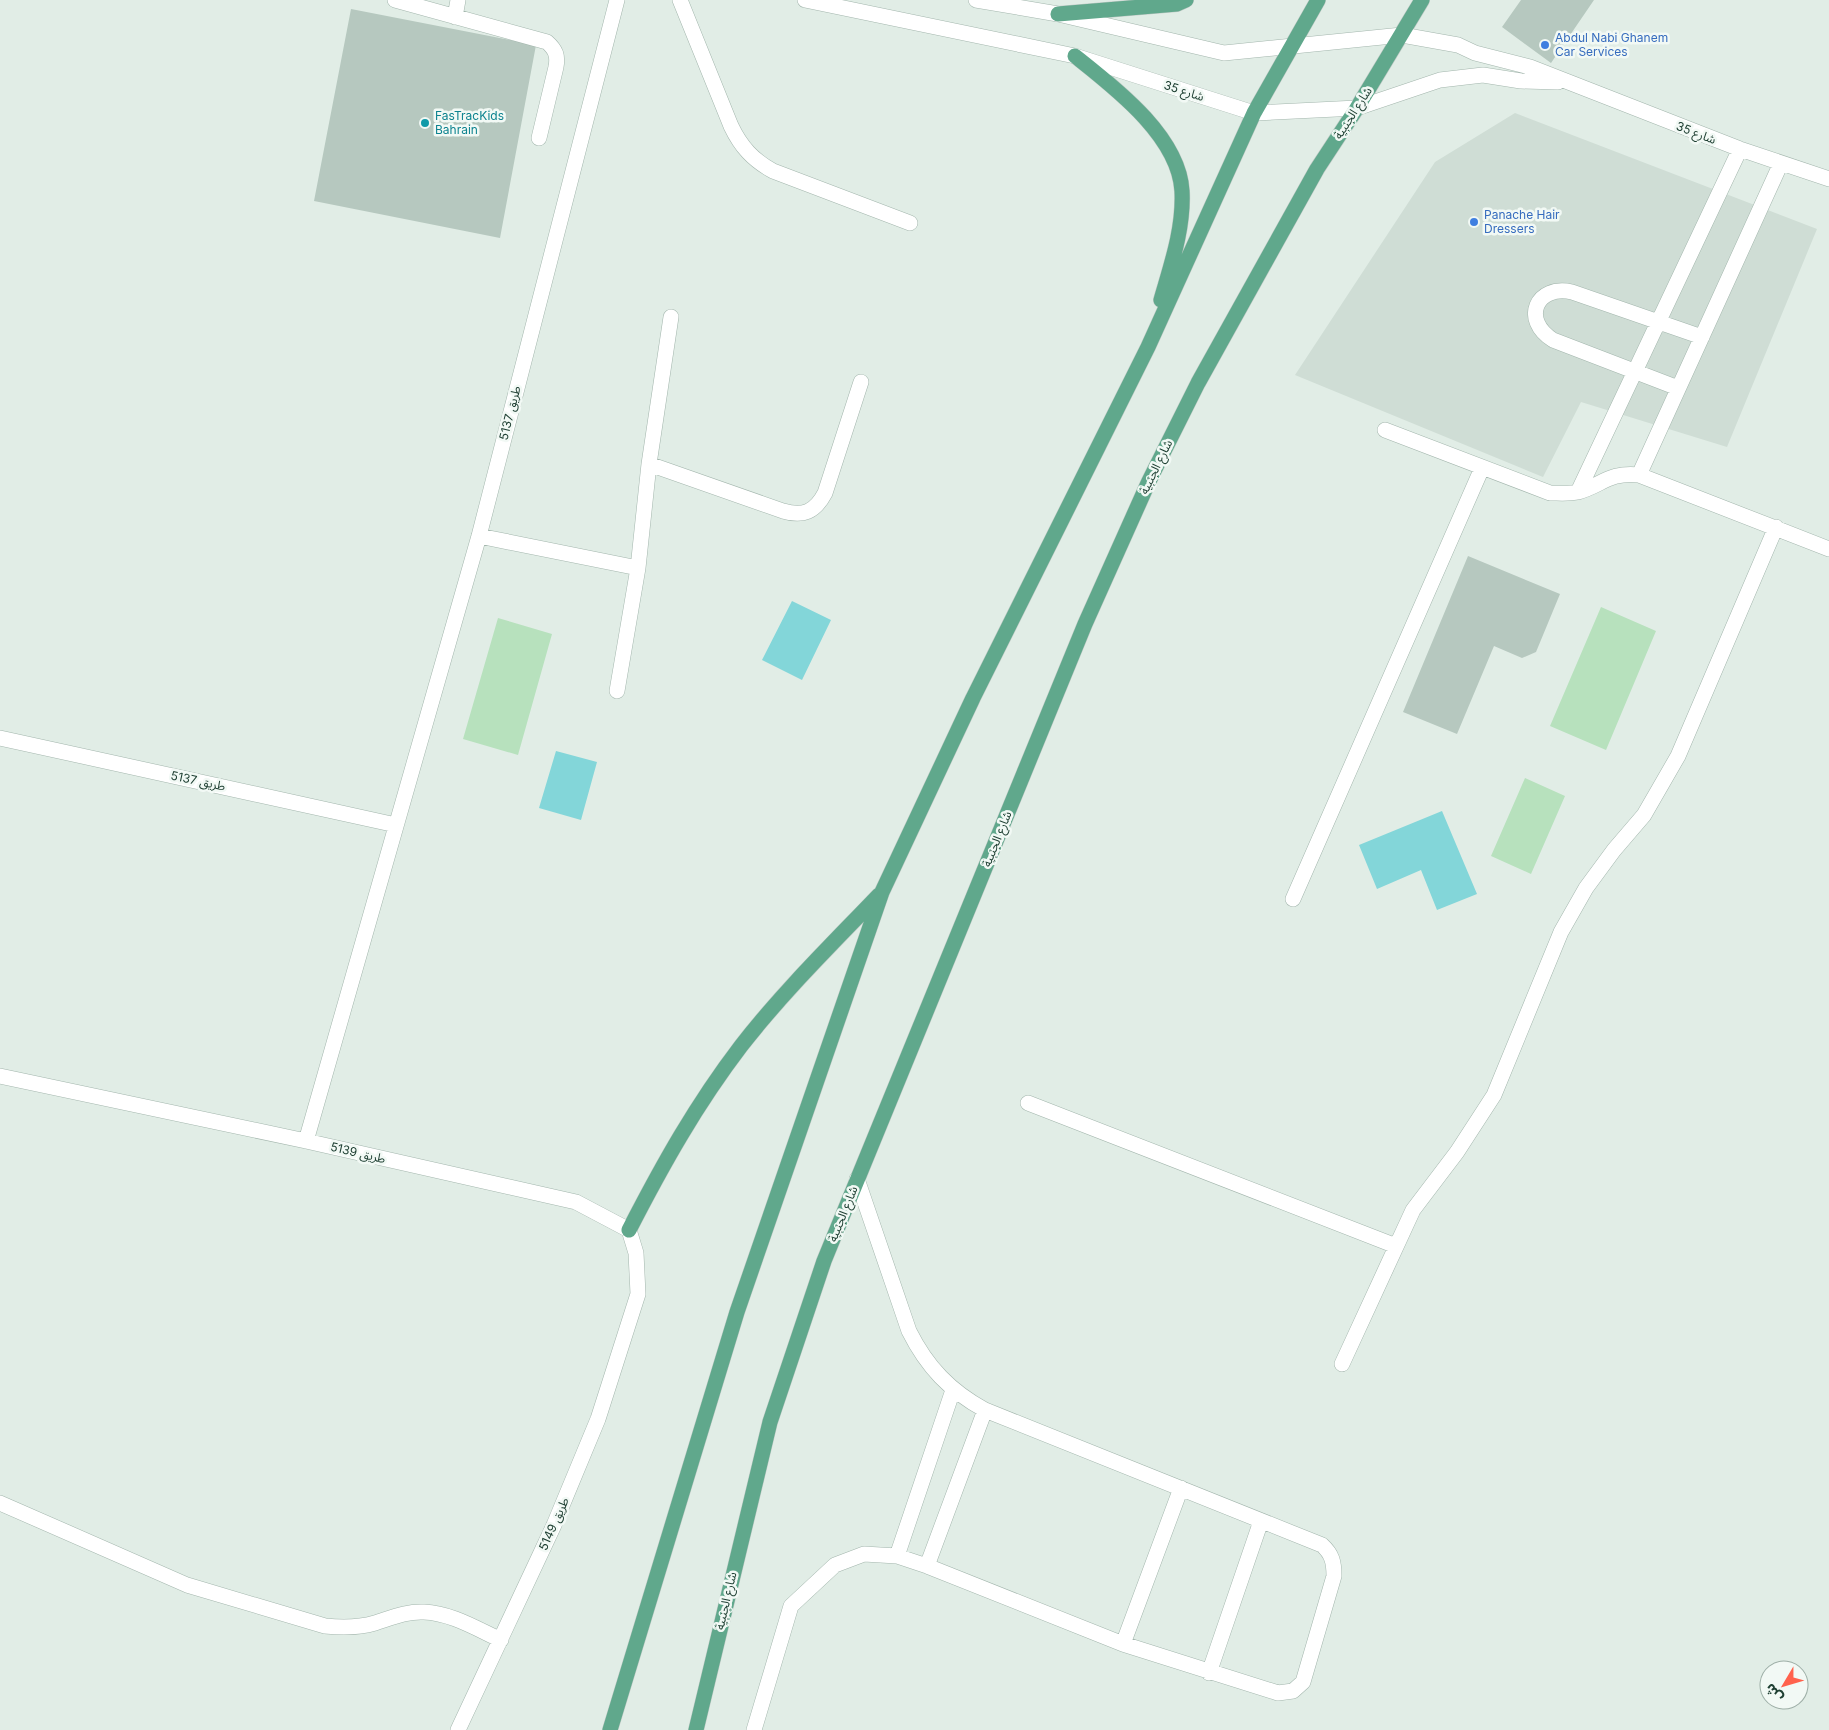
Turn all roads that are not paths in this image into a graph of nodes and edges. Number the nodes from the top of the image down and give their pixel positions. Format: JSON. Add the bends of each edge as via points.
{"nodes":[{"id":1,"x":395,"y":0,"type":"edge"},
{"id":2,"x":458,"y":0,"type":"edge"},
{"id":3,"x":617,"y":0,"type":"edge"},
{"id":4,"x":680,"y":0,"type":"edge"},
{"id":5,"x":805,"y":0,"type":"edge"},
{"id":6,"x":976,"y":0,"type":"edge"},
{"id":7,"x":1186,"y":0,"type":"edge"},
{"id":8,"x":1318,"y":0,"type":"edge"},
{"id":9,"x":1422,"y":0,"type":"edge"},
{"id":10,"x":1058,"y":14,"type":"junction"},
{"id":11,"x":455,"y":17,"type":"junction"},
{"id":12,"x":1402,"y":35,"type":"junction"},
{"id":13,"x":1292,"y":46,"type":"junction"},
{"id":14,"x":1075,"y":56,"type":"junction"},
{"id":15,"x":1565,"y":82,"type":"junction"},
{"id":16,"x":1357,"y":108,"type":"junction"},
{"id":17,"x":1254,"y":114,"type":"junction"},
{"id":18,"x":539,"y":138,"type":"dead end"},
{"id":19,"x":1740,"y":149,"type":"junction"},
{"id":20,"x":1780,"y":163,"type":"junction"},
{"id":21,"x":1828,"y":178,"type":"edge"},
{"id":22,"x":910,"y":222,"type":"dead end"},
{"id":23,"x":671,"y":316,"type":"dead end"},
{"id":24,"x":1659,"y":322,"type":"junction"},
{"id":25,"x":1702,"y":337,"type":"junction"},
{"id":26,"x":1148,"y":347,"type":"junction"},
{"id":27,"x":1636,"y":372,"type":"junction"},
{"id":28,"x":861,"y":382,"type":"dead end"},
{"id":29,"x":1678,"y":388,"type":"junction"},
{"id":30,"x":1385,"y":430,"type":"dead end"},
{"id":31,"x":649,"y":464,"type":"junction"},
{"id":32,"x":1482,"y":468,"type":"junction"},
{"id":33,"x":1638,"y":475,"type":"junction"},
{"id":34,"x":1578,"y":492,"type":"junction"},
{"id":35,"x":1776,"y":527,"type":"junction"},
{"id":36,"x":479,"y":536,"type":"junction"},
{"id":37,"x":1829,"y":549,"type":"edge"},
{"id":38,"x":638,"y":568,"type":"junction"},
{"id":39,"x":617,"y":691,"type":"dead end"},
{"id":40,"x":0,"y":738,"type":"edge"},
{"id":41,"x":396,"y":825,"type":"junction"},
{"id":42,"x":882,"y":892,"type":"junction"},
{"id":43,"x":1293,"y":899,"type":"dead end"},
{"id":44,"x":0,"y":1076,"type":"edge"},
{"id":45,"x":1028,"y":1103,"type":"dead end"},
{"id":46,"x":306,"y":1141,"type":"junction"},
{"id":47,"x":857,"y":1179,"type":"junction"},
{"id":48,"x":629,"y":1230,"type":"junction"},
{"id":49,"x":1396,"y":1246,"type":"junction"},
{"id":50,"x":1342,"y":1364,"type":"dead end"},
{"id":51,"x":953,"y":1390,"type":"junction"},
{"id":52,"x":986,"y":1410,"type":"junction"},
{"id":53,"x":1181,"y":1488,"type":"junction"},
{"id":54,"x":0,"y":1503,"type":"edge"},
{"id":55,"x":1261,"y":1521,"type":"junction"},
{"id":56,"x":897,"y":1556,"type":"junction"},
{"id":57,"x":927,"y":1566,"type":"junction"},
{"id":58,"x":501,"y":1640,"type":"junction"},
{"id":59,"x":1123,"y":1644,"type":"junction"},
{"id":60,"x":1209,"y":1673,"type":"junction"},
{"id":61,"x":458,"y":1730,"type":"edge"},
{"id":62,"x":610,"y":1730,"type":"edge"},
{"id":63,"x":696,"y":1730,"type":"edge"},
{"id":64,"x":754,"y":1730,"type":"edge"}],
"edges":[{"from":1,"to":11,"type":"street"},
{"from":2,"to":11,"type":"street"},
{"from":3,"to":36,"type":"street","name":"طريق 5137"},
{"from":4,"to":22,"type":"street","via":[[731,126],[748,153],[773,171]]},
{"from":5,"to":14,"type":"street","name":"شارع 35"},
{"from":6,"to":10,"type":"street","name":"شارع 35"},
{"from":7,"to":10,"type":"main road","via":[[1176,4]]},
{"from":8,"to":13,"type":"main road"},
{"from":9,"to":12,"type":"main road","name":"شارع الجنبية"},
{"from":10,"to":13,"type":"street","name":"شارع 35","via":[[1224,53]]},
{"from":11,"to":18,"type":"street","via":[[547,42],[554,49],[558,58]]},
{"from":12,"to":13,"type":"street","name":"شارع 35"},
{"from":12,"to":15,"type":"street","name":"شارع 35","via":[[1458,45],[1475,53],[1530,67]]},
{"from":12,"to":16,"type":"main road","name":"شارع الجنبية"},
{"from":13,"to":17,"type":"main road"},
{"from":14,"to":17,"type":"street","name":"شارع 35"},
{"from":14,"to":26,"type":"main road","via":[[1131,101],[1156,132],[1172,154],[1182,190],[1178,238]]},
{"from":15,"to":16,"type":"street","name":"شارع 35","via":[[1521,82],[1483,75],[1440,80]]},
{"from":15,"to":19,"type":"street","name":"شارع 35"},
{"from":16,"to":17,"type":"street","name":"شارع 35"},
{"from":16,"to":47,"type":"main road","name":"شارع الجنبية","via":[[1317,169],[1258,272],[1149,481],[1085,624]]},
{"from":17,"to":26,"type":"main road"},
{"from":19,"to":20,"type":"street","name":"شارع 35"},
{"from":19,"to":24,"type":"street"},
{"from":20,"to":21,"type":"street","name":"شارع 35"},
{"from":20,"to":25,"type":"street"},
{"from":23,"to":31,"type":"street"},
{"from":24,"to":25,"type":"street"},
{"from":24,"to":27,"type":"street"},
{"from":24,"to":27,"type":"street","via":[[1560,289],[1549,292],[1540,300],[1535,311],[1536,323],[1543,333],[1553,340]]},
{"from":25,"to":29,"type":"street"},
{"from":26,"to":42,"type":"main road","via":[[973,698]]},
{"from":27,"to":29,"type":"street"},
{"from":27,"to":34,"type":"street"},
{"from":28,"to":31,"type":"street","via":[[825,493],[819,505],[808,513],[797,515],[783,511]]},
{"from":29,"to":33,"type":"street"},
{"from":30,"to":32,"type":"street"},
{"from":31,"to":38,"type":"street"},
{"from":32,"to":34,"type":"street","via":[[1550,493]]},
{"from":32,"to":43,"type":"street"},
{"from":33,"to":34,"type":"street","via":[[1612,476]]},
{"from":33,"to":35,"type":"street"},
{"from":35,"to":37,"type":"street"},
{"from":35,"to":49,"type":"street","via":[[1663,785],[1644,815],[1586,888],[1561,932],[1494,1095],[1458,1152],[1413,1210]]},
{"from":36,"to":38,"type":"street"},
{"from":36,"to":41,"type":"street","name":"طريق 5137"},
{"from":38,"to":39,"type":"street"},
{"from":40,"to":41,"type":"street","name":"طريق 5137"},
{"from":41,"to":46,"type":"street","name":"طريق 5137"},
{"from":42,"to":48,"type":"main road","via":[[805,971],[742,1045],[669,1151]]},
{"from":42,"to":62,"type":"main road","via":[[737,1312]]},
{"from":44,"to":46,"type":"street","name":"طريق 5139"},
{"from":45,"to":49,"type":"street"},
{"from":46,"to":48,"type":"street","name":"طريق 5139","via":[[576,1202]]},
{"from":47,"to":51,"type":"street","via":[[909,1330],[930,1366]]},
{"from":47,"to":63,"type":"main road","name":"شارع الجنبية","via":[[824,1261],[770,1422]]},
{"from":48,"to":58,"type":"street","name":"طريق 5149","via":[[636,1253],[638,1294],[634,1311],[598,1419]]},
{"from":49,"to":50,"type":"street"},
{"from":51,"to":52,"type":"street"},
{"from":51,"to":56,"type":"street"},
{"from":52,"to":53,"type":"street"},
{"from":52,"to":57,"type":"street"},
{"from":53,"to":55,"type":"street"},
{"from":53,"to":59,"type":"street"},
{"from":54,"to":58,"type":"street","via":[[188,1584],[325,1626],[359,1627],[407,1613],[424,1612],[460,1621]]},
{"from":55,"to":60,"type":"street"},
{"from":55,"to":60,"type":"street","via":[[1322,1545],[1334,1564],[1334,1576],[1309,1668],[1303,1682],[1293,1691],[1278,1694]]},
{"from":56,"to":57,"type":"street"},
{"from":56,"to":64,"type":"street","via":[[864,1554],[835,1565],[791,1606]]},
{"from":57,"to":59,"type":"street"},
{"from":58,"to":61,"type":"street","name":"طريق 5149"},
{"from":59,"to":60,"type":"street"}]}
